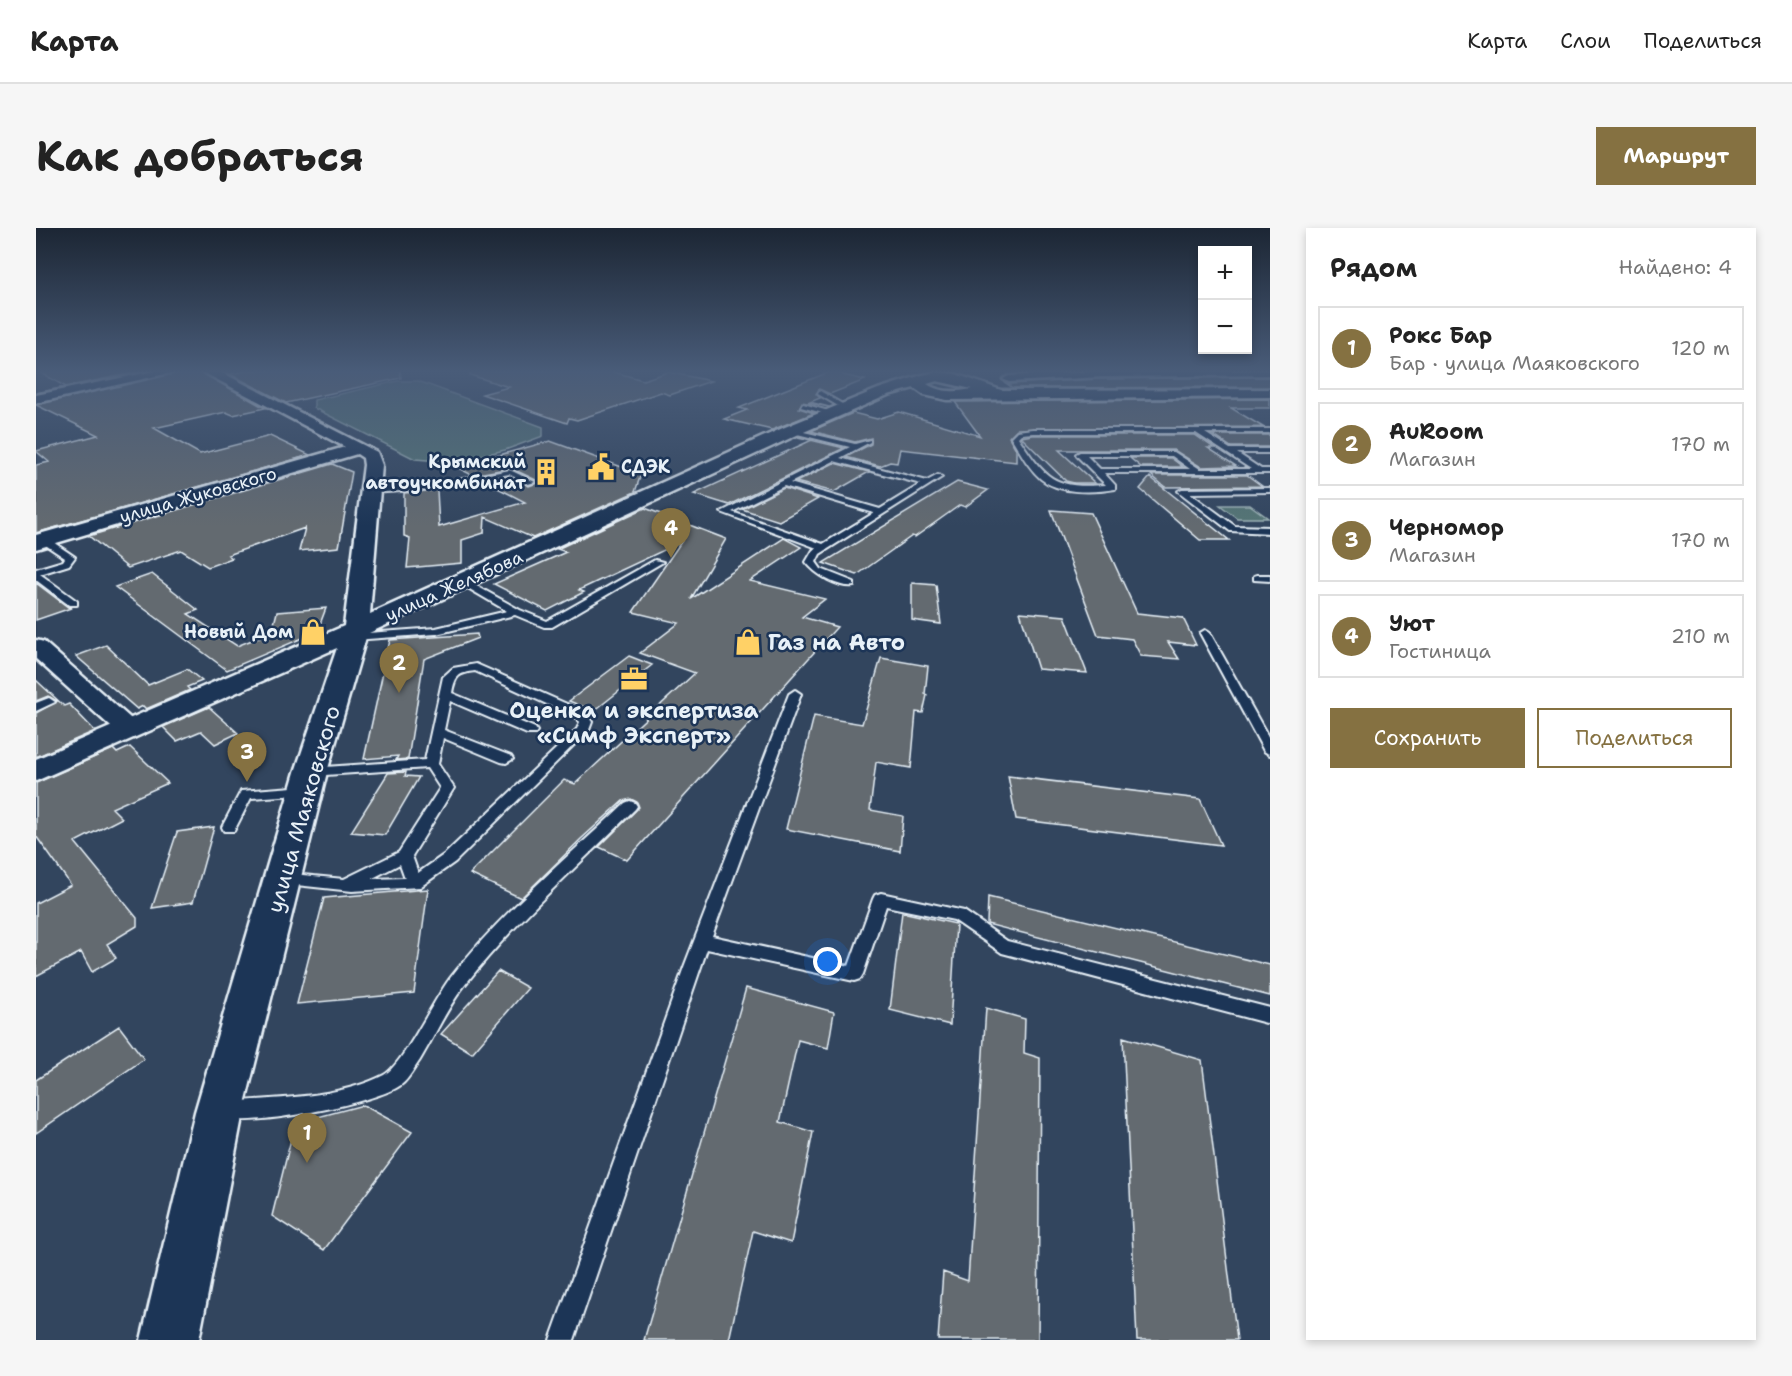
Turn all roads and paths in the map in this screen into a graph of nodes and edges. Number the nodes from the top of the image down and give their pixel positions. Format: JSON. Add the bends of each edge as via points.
{"nodes":[{"id":1,"x":308,"y":422,"type":"edge"},
{"id":2,"x":813,"y":422,"type":"edge"},
{"id":3,"x":791,"y":431,"type":"junction"},
{"id":4,"x":1197,"y":431,"type":"junction"},
{"id":5,"x":1270,"y":431,"type":"edge"},
{"id":6,"x":868,"y":441,"type":"dead end"},
{"id":7,"x":857,"y":447,"type":"junction"},
{"id":8,"x":360,"y":448,"type":"junction"},
{"id":9,"x":1230,"y":451,"type":"junction"},
{"id":10,"x":1270,"y":451,"type":"edge"},
{"id":11,"x":836,"y":459,"type":"junction"},
{"id":12,"x":1098,"y":471,"type":"junction"},
{"id":13,"x":1198,"y":471,"type":"junction"},
{"id":14,"x":1261,"y":471,"type":"junction"},
{"id":15,"x":1270,"y":471,"type":"edge"},
{"id":16,"x":938,"y":477,"type":"dead end"},
{"id":17,"x":1270,"y":479,"type":"edge"},
{"id":18,"x":531,"y":482,"type":"dead end"},
{"id":19,"x":783,"y":483,"type":"junction"},
{"id":20,"x":927,"y":483,"type":"junction"},
{"id":21,"x":1270,"y":490,"type":"edge"},
{"id":22,"x":372,"y":491,"type":"junction"},
{"id":23,"x":881,"y":512,"type":"junction"},
{"id":24,"x":1270,"y":530,"type":"edge"},
{"id":25,"x":40,"y":541,"type":"edge"},
{"id":26,"x":824,"y":547,"type":"junction"},
{"id":27,"x":658,"y":562,"type":"dead end"},
{"id":28,"x":36,"y":574,"type":"edge"},
{"id":29,"x":1257,"y":578,"type":"dead end"},
{"id":30,"x":1270,"y":578,"type":"edge"},
{"id":31,"x":464,"y":582,"type":"junction"},
{"id":32,"x":851,"y":584,"type":"dead end"},
{"id":33,"x":73,"y":603,"type":"dead end"},
{"id":34,"x":516,"y":612,"type":"junction"},
{"id":35,"x":355,"y":633,"type":"junction"},
{"id":36,"x":1205,"y":633,"type":"dead end"},
{"id":37,"x":36,"y":647,"type":"edge"},
{"id":38,"x":444,"y":694,"type":"junction"},
{"id":39,"x":795,"y":694,"type":"dead end"},
{"id":40,"x":49,"y":702,"type":"dead end"},
{"id":41,"x":36,"y":707,"type":"edge"},
{"id":42,"x":129,"y":730,"type":"junction"},
{"id":43,"x":437,"y":731,"type":"junction"},
{"id":44,"x":531,"y":731,"type":"dead end"},
{"id":45,"x":1270,"y":751,"type":"edge"},
{"id":46,"x":506,"y":759,"type":"dead end"},
{"id":47,"x":431,"y":764,"type":"junction"},
{"id":48,"x":36,"y":771,"type":"edge"},
{"id":49,"x":309,"y":782,"type":"junction"},
{"id":50,"x":630,"y":806,"type":"dead end"},
{"id":51,"x":229,"y":827,"type":"dead end"},
{"id":52,"x":404,"y":856,"type":"junction"},
{"id":53,"x":282,"y":879,"type":"junction"},
{"id":54,"x":415,"y":883,"type":"junction"},
{"id":55,"x":345,"y":884,"type":"junction"},
{"id":56,"x":702,"y":941,"type":"junction"},
{"id":57,"x":1270,"y":1016,"type":"edge"},
{"id":58,"x":219,"y":1112,"type":"junction"},
{"id":59,"x":170,"y":1340,"type":"edge"},
{"id":60,"x":562,"y":1340,"type":"edge"}],
"edges":[{"from":1,"to":8,"type":"main road"},
{"from":2,"to":3,"type":"main road","name":"улица Желябова"},
{"from":3,"to":7,"type":"lane"},
{"from":3,"to":31,"type":"main road","name":"улица Желябова"},
{"from":4,"to":5,"type":"lane"},
{"from":4,"to":9,"type":"lane"},
{"from":4,"to":12,"type":"lane","via":[[1033,431],[1014,436],[1040,474],[1054,483],[1112,487]]},
{"from":6,"to":7,"type":"lane"},
{"from":7,"to":11,"type":"lane"},
{"from":8,"to":22,"type":"main road","name":"улица Маяковского","via":[[371,456]]},
{"from":8,"to":25,"type":"main road","name":"улица Жуковского"},
{"from":9,"to":10,"type":"lane"},
{"from":9,"to":14,"type":"lane"},
{"from":11,"to":19,"type":"lane"},
{"from":11,"to":20,"type":"lane"},
{"from":12,"to":13,"type":"lane"},
{"from":12,"to":13,"type":"lane","via":[[1080,454],[1174,454]]},
{"from":13,"to":14,"type":"lane"},
{"from":14,"to":15,"type":"lane"},
{"from":14,"to":17,"type":"lane"},
{"from":16,"to":20,"type":"lane"},
{"from":18,"to":22,"type":"lane","via":[[510,472],[432,487]]},
{"from":19,"to":23,"type":"lane"},
{"from":19,"to":26,"type":"lane","via":[[725,512]]},
{"from":20,"to":23,"type":"lane"},
{"from":21,"to":24,"type":"lane","via":[[1182,491],[1233,530]]},
{"from":22,"to":35,"type":"main road","name":"улица Маяковского"},
{"from":23,"to":26,"type":"lane"},
{"from":25,"to":28,"type":"lane","via":[[70,557],[66,563]]},
{"from":26,"to":32,"type":"lane","via":[[811,562],[818,571]]},
{"from":27,"to":34,"type":"lane","via":[[548,625]]},
{"from":28,"to":33,"type":"lane"},
{"from":29,"to":30,"type":"lane"},
{"from":31,"to":34,"type":"lane"},
{"from":31,"to":35,"type":"main road","name":"улица Желябова"},
{"from":34,"to":35,"type":"lane","via":[[410,636]]},
{"from":35,"to":42,"type":"main road","name":"улица Желябова"},
{"from":35,"to":49,"type":"main road","name":"улица Маяковского"},
{"from":36,"to":45,"type":"lane"},
{"from":37,"to":42,"type":"street"},
{"from":38,"to":43,"type":"lane"},
{"from":38,"to":44,"type":"lane"},
{"from":38,"to":54,"type":"lane","via":[[449,677],[457,670],[476,667],[581,715],[586,722],[583,730],[450,858]]},
{"from":39,"to":56,"type":"lane"},
{"from":40,"to":41,"type":"lane"},
{"from":42,"to":48,"type":"main road","name":"улица Желябова"},
{"from":43,"to":46,"type":"lane"},
{"from":43,"to":47,"type":"lane"},
{"from":47,"to":49,"type":"lane"},
{"from":47,"to":52,"type":"lane","via":[[447,788]]},
{"from":49,"to":51,"type":"lane","via":[[246,794]]},
{"from":49,"to":53,"type":"main road","name":"улица Маяковского"},
{"from":50,"to":58,"type":"lane","via":[[457,982],[395,1079],[360,1093]]},
{"from":52,"to":54,"type":"lane"},
{"from":52,"to":55,"type":"lane"},
{"from":53,"to":55,"type":"lane"},
{"from":53,"to":58,"type":"main road","name":"улица Маяковского"},
{"from":54,"to":55,"type":"lane"},
{"from":56,"to":57,"type":"lane","via":[[854,974],[881,898],[958,915],[1002,946]]},
{"from":56,"to":60,"type":"lane"},
{"from":58,"to":59,"type":"main road","name":"улица Маяковского"}]}
